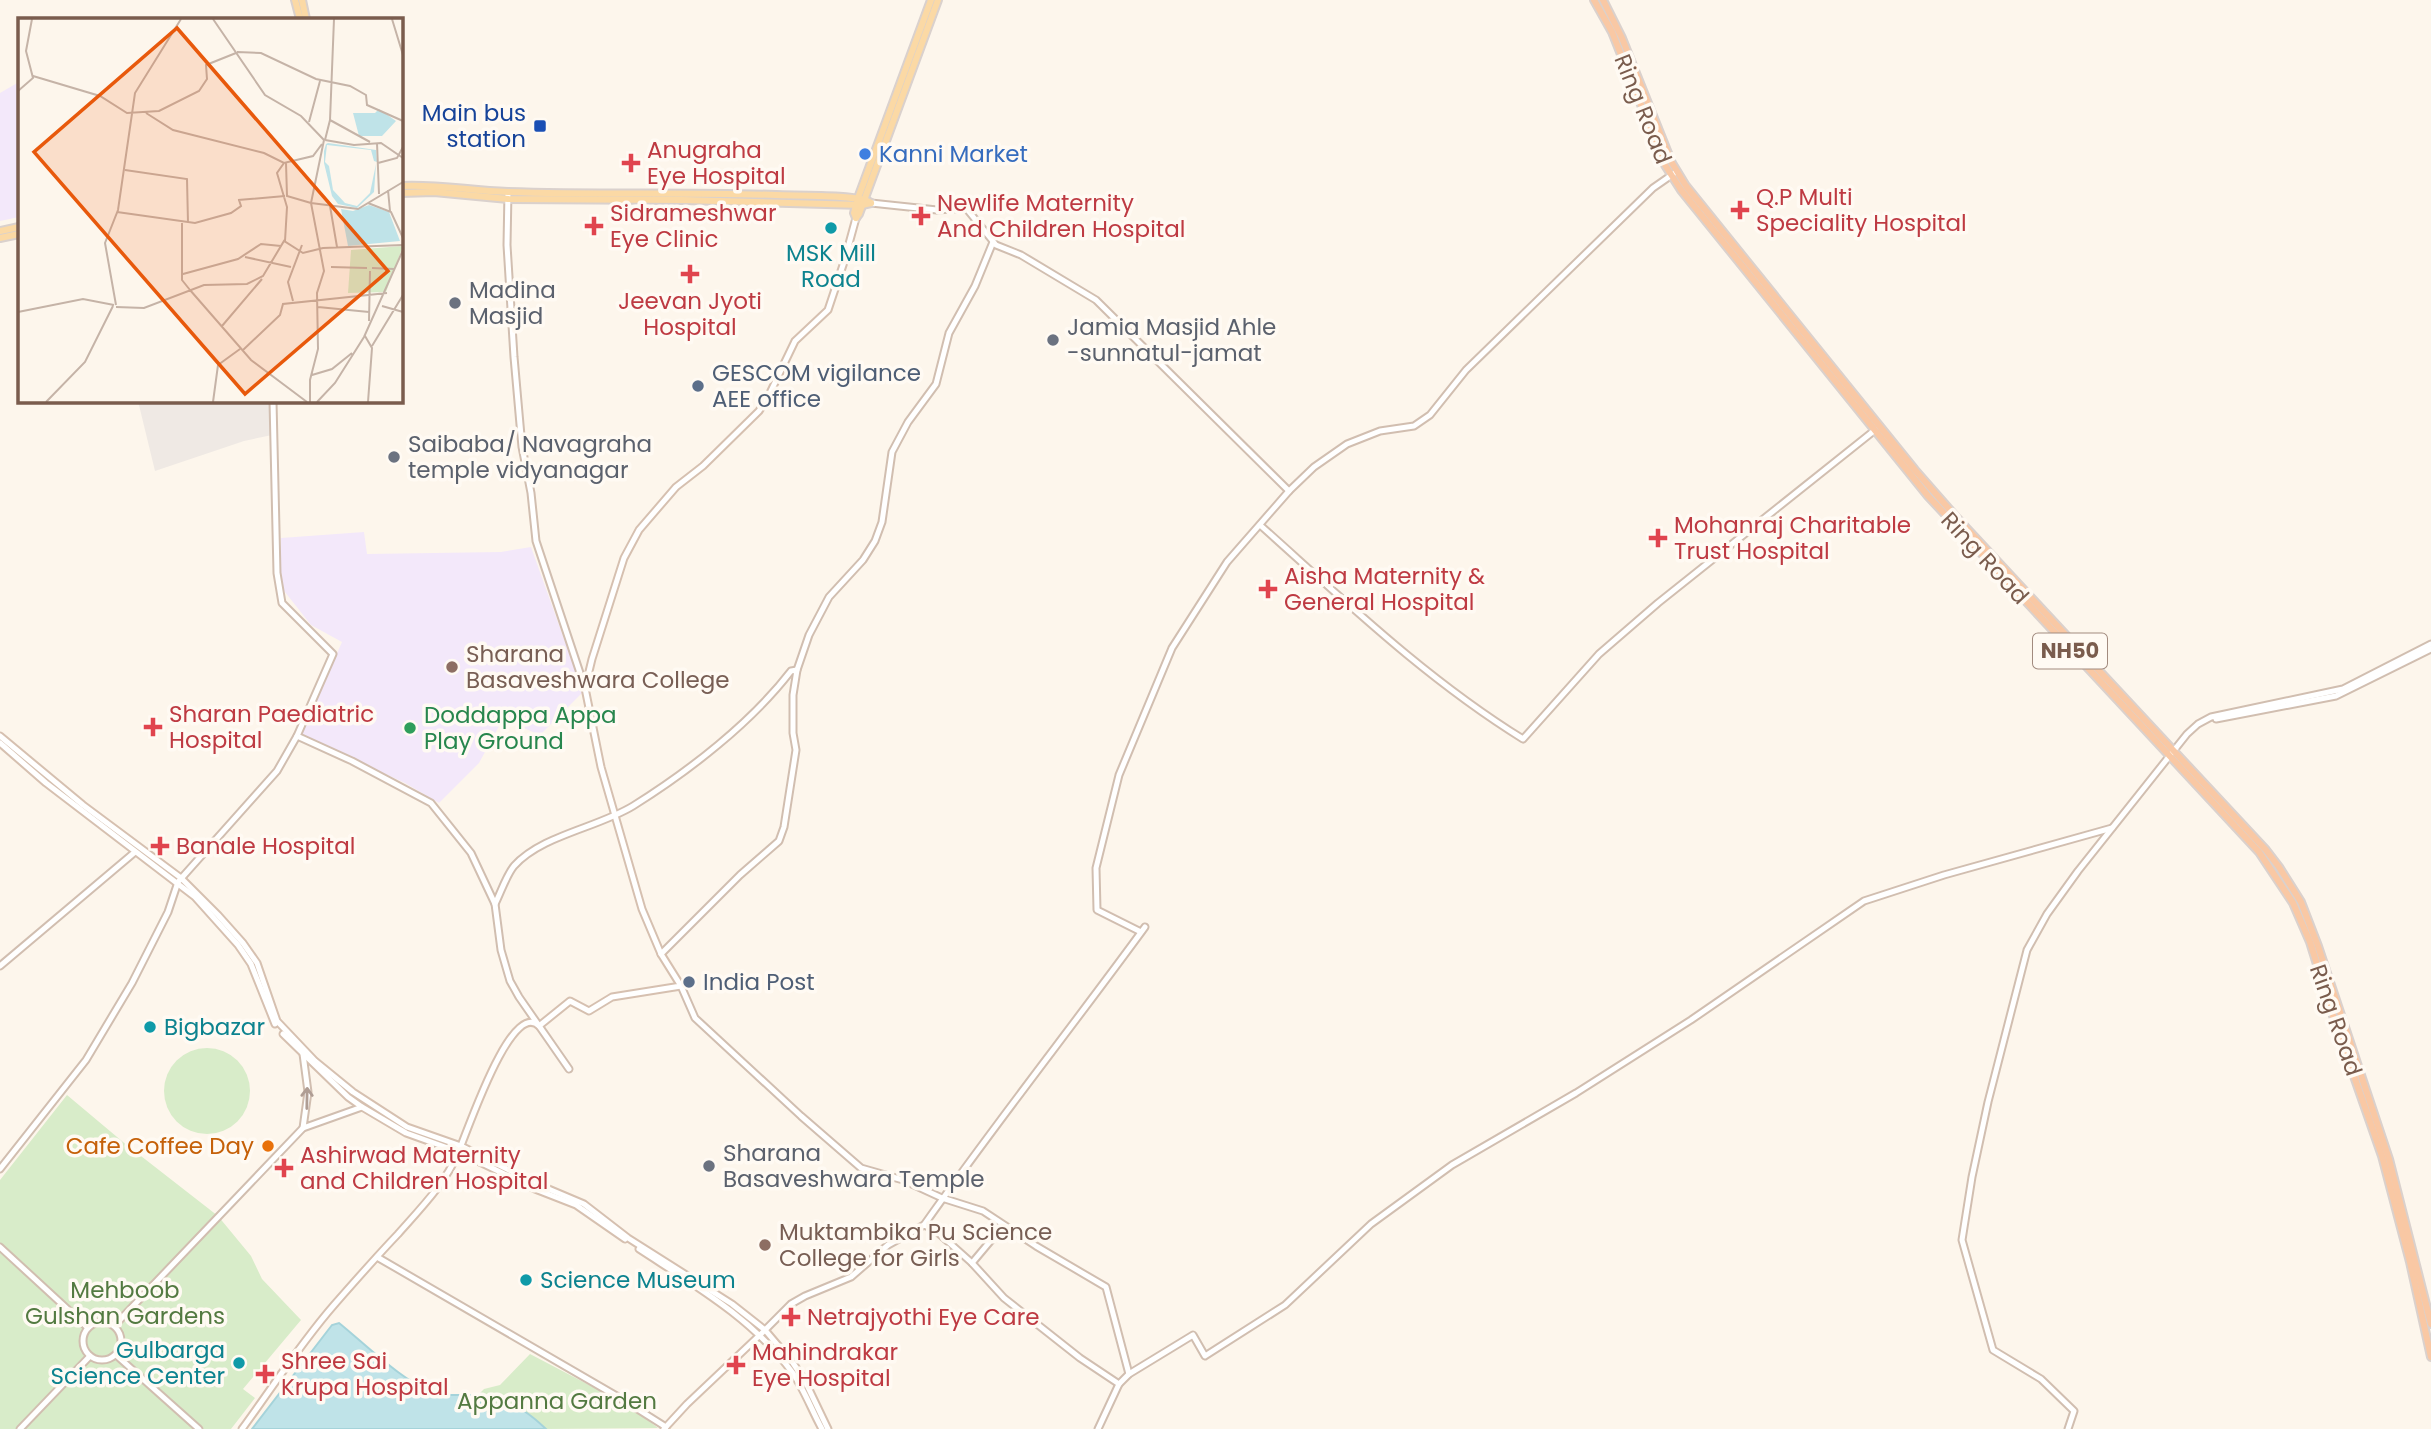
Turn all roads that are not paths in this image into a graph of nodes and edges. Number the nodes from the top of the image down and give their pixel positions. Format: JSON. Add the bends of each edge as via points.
{"nodes":[{"id":1,"x":295,"y":0,"type":"edge"},
{"id":2,"x":302,"y":0,"type":"edge"},
{"id":3,"x":931,"y":0,"type":"edge"},
{"id":4,"x":938,"y":0,"type":"edge"},
{"id":5,"x":1594,"y":0,"type":"edge"},
{"id":6,"x":1603,"y":0,"type":"edge"},
{"id":7,"x":300,"y":18,"type":"edge"},
{"id":8,"x":306,"y":18,"type":"edge"},
{"id":9,"x":1673,"y":174,"type":"junction"},
{"id":10,"x":402,"y":186,"type":"edge"},
{"id":11,"x":402,"y":193,"type":"edge"},
{"id":12,"x":508,"y":195,"type":"junction"},
{"id":13,"x":860,"y":202,"type":"junction"},
{"id":14,"x":871,"y":203,"type":"joint"},
{"id":15,"x":856,"y":218,"type":"joint"},
{"id":16,"x":18,"y":227,"type":"edge"},
{"id":17,"x":0,"y":231,"type":"edge"},
{"id":18,"x":18,"y":234,"type":"edge"},
{"id":19,"x":0,"y":238,"type":"edge"},
{"id":20,"x":993,"y":242,"type":"junction"},
{"id":21,"x":273,"y":402,"type":"edge"},
{"id":22,"x":1875,"y":430,"type":"junction"},
{"id":23,"x":1289,"y":491,"type":"junction"},
{"id":24,"x":1260,"y":525,"type":"junction"},
{"id":25,"x":2431,"y":647,"type":"edge"},
{"id":26,"x":797,"y":670,"type":"junction"},
{"id":27,"x":585,"y":688,"type":"junction"},
{"id":28,"x":0,"y":736,"type":"edge"},
{"id":29,"x":297,"y":736,"type":"junction"},
{"id":30,"x":0,"y":743,"type":"edge"},
{"id":31,"x":2172,"y":754,"type":"junction"},
{"id":32,"x":615,"y":817,"type":"junction"},
{"id":33,"x":2112,"y":828,"type":"junction"},
{"id":34,"x":135,"y":852,"type":"junction"},
{"id":35,"x":180,"y":880,"type":"junction"},
{"id":36,"x":495,"y":904,"type":"junction"},
{"id":37,"x":661,"y":954,"type":"junction"},
{"id":38,"x":0,"y":966,"type":"edge"},
{"id":39,"x":681,"y":986,"type":"junction"},
{"id":40,"x":539,"y":1026,"type":"junction"},
{"id":41,"x":303,"y":1054,"type":"junction"},
{"id":42,"x":569,"y":1069,"type":"dead end"},
{"id":43,"x":362,"y":1107,"type":"junction"},
{"id":44,"x":303,"y":1128,"type":"junction"},
{"id":45,"x":460,"y":1149,"type":"junction"},
{"id":46,"x":0,"y":1169,"type":"edge"},
{"id":47,"x":942,"y":1198,"type":"junction"},
{"id":48,"x":924,"y":1225,"type":"junction"},
{"id":49,"x":1003,"y":1226,"type":"junction"},
{"id":50,"x":0,"y":1247,"type":"edge"},
{"id":51,"x":377,"y":1256,"type":"junction"},
{"id":52,"x":972,"y":1263,"type":"junction"},
{"id":53,"x":2431,"y":1324,"type":"edge"},
{"id":54,"x":115,"y":1325,"type":"junction"},
{"id":55,"x":88,"y":1328,"type":"junction"},
{"id":56,"x":763,"y":1332,"type":"junction"},
{"id":57,"x":116,"y":1355,"type":"junction"},
{"id":58,"x":90,"y":1356,"type":"junction"},
{"id":59,"x":2431,"y":1357,"type":"edge"},
{"id":60,"x":1129,"y":1374,"type":"junction"},
{"id":61,"x":1119,"y":1384,"type":"junction"},
{"id":62,"x":665,"y":1428,"type":"edge"},
{"id":63,"x":20,"y":1429,"type":"edge"},
{"id":64,"x":199,"y":1429,"type":"edge"},
{"id":65,"x":242,"y":1429,"type":"edge"},
{"id":66,"x":822,"y":1429,"type":"edge"},
{"id":67,"x":828,"y":1429,"type":"edge"},
{"id":68,"x":1098,"y":1429,"type":"edge"},
{"id":69,"x":2068,"y":1429,"type":"edge"}],
"edges":[{"from":1,"to":7,"type":"main road"},
{"from":2,"to":8,"type":"main road"},
{"from":3,"to":13,"type":"main road"},
{"from":4,"to":13,"type":"main road"},
{"from":5,"to":9,"type":"highway","name":"Ring Road","number":"NH50"},
{"from":6,"to":9,"type":"highway","name":"Ring Road","number":"NH50"},
{"from":9,"to":22,"type":"highway","name":"Ring Road","number":"NH50","via":[[1712,231]]},
{"from":9,"to":23,"type":"street","via":[[1653,188],[1466,370],[1430,415],[1414,426],[1380,431],[1347,444]]},
{"from":9,"to":31,"type":"highway","name":"Ring Road","number":"NH50","via":[[1915,470]]},
{"from":10,"to":12,"type":"main road","via":[[433,184]]},
{"from":11,"to":12,"type":"main road"},
{"from":12,"to":13,"type":"main road","via":[[684,192]]},
{"from":12,"to":27,"type":"street","via":[[514,357],[536,541]]},
{"from":13,"to":14,"type":"main road"},
{"from":13,"to":15,"type":"main road"},
{"from":14,"to":20,"type":"street","via":[[937,210],[966,208]]},
{"from":15,"to":27,"type":"street","via":[[828,310],[795,341],[759,411],[676,487],[639,530],[624,558]]},
{"from":16,"to":17,"type":"main road"},
{"from":18,"to":19,"type":"main road"},
{"from":20,"to":23,"type":"street","via":[[1096,300]]},
{"from":20,"to":26,"type":"street","via":[[948,333],[936,384],[892,452],[875,541],[821,609]]},
{"from":21,"to":29,"type":"street","via":[[279,594],[282,603],[332,654]]},
{"from":22,"to":24,"type":"street","via":[[1599,654],[1523,739],[1430,674]]},
{"from":22,"to":31,"type":"highway","name":"Ring Road","number":"NH50","via":[[1952,523]]},
{"from":23,"to":24,"type":"street"},
{"from":24,"to":47,"type":"street","via":[[1227,562],[1172,648],[1119,775],[1096,868],[1097,910],[1143,929]]},
{"from":25,"to":31,"type":"street","via":[[2336,696],[2206,720],[2195,726]]},
{"from":26,"to":32,"type":"street","via":[[691,766]]},
{"from":26,"to":37,"type":"street","via":[[793,695],[796,750],[779,841]]},
{"from":27,"to":32,"type":"street"},
{"from":28,"to":35,"type":"street"},
{"from":29,"to":35,"type":"street","via":[[277,771]]},
{"from":29,"to":36,"type":"street","via":[[431,803],[471,853]]},
{"from":30,"to":34,"type":"street"},
{"from":31,"to":33,"type":"street"},
{"from":31,"to":53,"type":"highway","name":"Ring Road","number":"NH50","via":[[2266,850],[2304,908],[2389,1159]]},
{"from":31,"to":59,"type":"highway","name":"Ring Road","number":"NH50","via":[[2259,852],[2302,920],[2382,1156]]},
{"from":32,"to":36,"type":"street","via":[[535,849],[513,867]]},
{"from":32,"to":37,"type":"street","via":[[642,909]]},
{"from":33,"to":60,"type":"street","via":[[1864,901],[1691,1020],[1452,1166],[1371,1224],[1285,1305],[1205,1356],[1193,1335]]},
{"from":33,"to":69,"type":"street","via":[[2047,914],[2027,950],[1983,1127],[1962,1240],[1993,1350],[2041,1379],[2074,1411]]},
{"from":34,"to":35,"type":"street"},
{"from":34,"to":38,"type":"street"},
{"from":35,"to":41,"type":"street","via":[[238,945],[251,964],[276,1027]]},
{"from":35,"to":45,"type":"street","via":[[251,952],[277,1021],[297,1044],[377,1110]]},
{"from":35,"to":46,"type":"street","via":[[132,983],[86,1060]]},
{"from":36,"to":40,"type":"street","via":[[506,971]]},
{"from":37,"to":39,"type":"street"},
{"from":39,"to":40,"type":"street","via":[[612,997],[589,1011],[570,1001]]},
{"from":39,"to":47,"type":"street","via":[[695,1018],[861,1168]]},
{"from":40,"to":42,"type":"street"},
{"from":40,"to":45,"type":"street","via":[[532,1021],[524,1024],[492,1068]]},
{"from":41,"to":43,"type":"street"},
{"from":44,"to":41,"type":"street","one_way":true,"via":[[308,1092]]},
{"from":43,"to":44,"type":"street"},
{"from":43,"to":45,"type":"street","via":[[406,1133]]},
{"from":44,"to":54,"type":"street"},
{"from":45,"to":51,"type":"street","via":[[435,1191]]},
{"from":45,"to":56,"type":"street","via":[[582,1209]]},
{"from":47,"to":48,"type":"street"},
{"from":47,"to":49,"type":"street","via":[[983,1211]]},
{"from":48,"to":52,"type":"street"},
{"from":48,"to":56,"type":"street","via":[[888,1245],[851,1277],[791,1304]]},
{"from":49,"to":52,"type":"street"},
{"from":49,"to":60,"type":"street","via":[[1107,1287]]},
{"from":50,"to":55,"type":"street"},
{"from":51,"to":62,"type":"street"},
{"from":51,"to":65,"type":"street","via":[[314,1330]]},
{"from":52,"to":61,"type":"street","via":[[1004,1298]]},
{"from":54,"to":55,"type":"street","via":[[98,1321]]},
{"from":54,"to":57,"type":"street","via":[[122,1340]]},
{"from":55,"to":58,"type":"street","via":[[83,1342]]},
{"from":56,"to":62,"type":"street"},
{"from":56,"to":66,"type":"street","via":[[793,1374]]},
{"from":56,"to":67,"type":"street","via":[[802,1375]]},
{"from":57,"to":58,"type":"street","via":[[101,1360]]},
{"from":57,"to":64,"type":"street"},
{"from":58,"to":63,"type":"street"},
{"from":60,"to":61,"type":"street"},
{"from":61,"to":68,"type":"street"}]}
